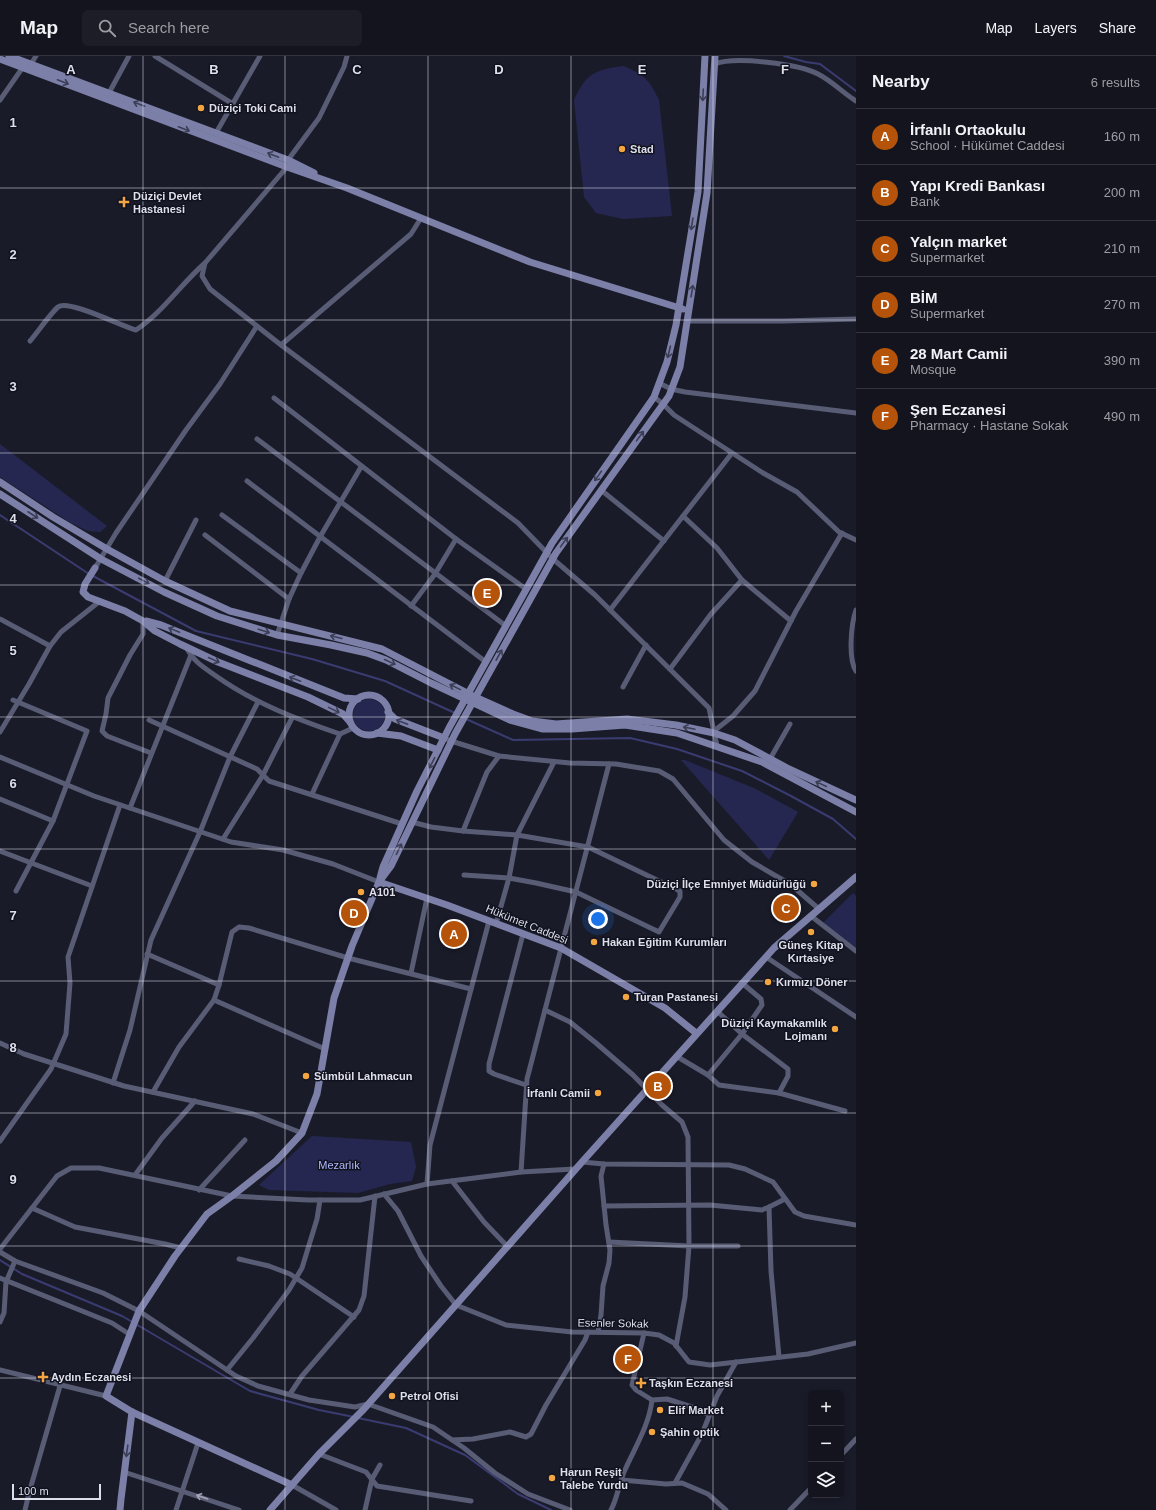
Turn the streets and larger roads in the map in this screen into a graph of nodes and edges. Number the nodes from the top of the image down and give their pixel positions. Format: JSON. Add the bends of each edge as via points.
{"nodes":[{"id":1,"x":9,"y":56,"type":"edge"},
{"id":2,"x":36,"y":56,"type":"edge"},
{"id":3,"x":129,"y":56,"type":"edge"},
{"id":4,"x":155,"y":56,"type":"edge"},
{"id":5,"x":260,"y":56,"type":"edge"},
{"id":6,"x":347,"y":56,"type":"edge"},
{"id":7,"x":705,"y":56,"type":"edge"},
{"id":8,"x":715,"y":56,"type":"edge"},
{"id":9,"x":0,"y":59,"type":"edge"},
{"id":10,"x":32,"y":64,"type":"junction"},
{"id":11,"x":715,"y":64,"type":"junction"},
{"id":12,"x":23,"y":67,"type":"junction"},
{"id":13,"x":109,"y":93,"type":"junction"},
{"id":14,"x":0,"y":100,"type":"edge"},
{"id":15,"x":856,"y":101,"type":"edge"},
{"id":16,"x":233,"y":104,"type":"junction"},
{"id":17,"x":216,"y":133,"type":"junction"},
{"id":18,"x":287,"y":164,"type":"junction"},
{"id":19,"x":421,"y":218,"type":"junction"},
{"id":20,"x":205,"y":263,"type":"junction"},
{"id":21,"x":679,"y":308,"type":"junction"},
{"id":22,"x":688,"y":312,"type":"junction"},
{"id":23,"x":856,"y":319,"type":"edge"},
{"id":24,"x":687,"y":321,"type":"junction"},
{"id":25,"x":257,"y":326,"type":"junction"},
{"id":26,"x":30,"y":341,"type":"dead end"},
{"id":27,"x":281,"y":345,"type":"junction"},
{"id":28,"x":659,"y":383,"type":"junction"},
{"id":29,"x":671,"y":389,"type":"junction"},
{"id":30,"x":654,"y":397,"type":"junction"},
{"id":31,"x":274,"y":398,"type":"dead end"},
{"id":32,"x":663,"y":404,"type":"junction"},
{"id":33,"x":856,"y":413,"type":"edge"},
{"id":34,"x":257,"y":439,"type":"dead end"},
{"id":35,"x":732,"y":453,"type":"junction"},
{"id":36,"x":361,"y":467,"type":"junction"},
{"id":37,"x":247,"y":481,"type":"dead end"},
{"id":38,"x":0,"y":482,"type":"edge"},
{"id":39,"x":601,"y":490,"type":"junction"},
{"id":40,"x":0,"y":494,"type":"edge"},
{"id":41,"x":341,"y":501,"type":"junction"},
{"id":42,"x":222,"y":515,"type":"dead end"},
{"id":43,"x":683,"y":516,"type":"junction"},
{"id":44,"x":196,"y":520,"type":"dead end"},
{"id":45,"x":842,"y":533,"type":"junction"},
{"id":46,"x":205,"y":535,"type":"dead end"},
{"id":47,"x":320,"y":537,"type":"junction"},
{"id":48,"x":456,"y":539,"type":"junction"},
{"id":49,"x":856,"y":540,"type":"edge"},
{"id":50,"x":664,"y":541,"type":"junction"},
{"id":51,"x":106,"y":550,"type":"junction"},
{"id":52,"x":546,"y":553,"type":"junction"},
{"id":53,"x":101,"y":559,"type":"junction"},
{"id":54,"x":552,"y":559,"type":"junction"},
{"id":55,"x":95,"y":568,"type":"joint"},
{"id":56,"x":301,"y":573,"type":"junction"},
{"id":57,"x":435,"y":574,"type":"junction"},
{"id":58,"x":742,"y":580,"type":"junction"},
{"id":59,"x":165,"y":581,"type":"junction"},
{"id":60,"x":526,"y":589,"type":"junction"},
{"id":61,"x":289,"y":599,"type":"junction"},
{"id":62,"x":100,"y":602,"type":"junction"},
{"id":63,"x":412,"y":606,"type":"junction"},
{"id":64,"x":610,"y":610,"type":"junction"},
{"id":65,"x":856,"y":610,"type":"edge"},
{"id":66,"x":0,"y":619,"type":"edge"},
{"id":67,"x":144,"y":621,"type":"junction"},
{"id":68,"x":790,"y":621,"type":"junction"},
{"id":69,"x":281,"y":624,"type":"junction"},
{"id":70,"x":506,"y":626,"type":"junction"},
{"id":71,"x":277,"y":635,"type":"junction"},
{"id":72,"x":646,"y":645,"type":"junction"},
{"id":73,"x":50,"y":646,"type":"junction"},
{"id":74,"x":186,"y":647,"type":"junction"},
{"id":75,"x":190,"y":655,"type":"junction"},
{"id":76,"x":486,"y":662,"type":"junction"},
{"id":77,"x":670,"y":669,"type":"junction"},
{"id":78,"x":856,"y":671,"type":"edge"},
{"id":79,"x":623,"y":687,"type":"dead end"},
{"id":80,"x":471,"y":698,"type":"junction"},
{"id":81,"x":358,"y":699,"type":"junction"},
{"id":82,"x":16,"y":701,"type":"junction"},
{"id":83,"x":258,"y":702,"type":"junction"},
{"id":84,"x":463,"y":711,"type":"junction"},
{"id":85,"x":388,"y":712,"type":"junction"},
{"id":86,"x":292,"y":718,"type":"junction"},
{"id":87,"x":149,"y":720,"type":"dead end"},
{"id":88,"x":790,"y":724,"type":"dead end"},
{"id":89,"x":162,"y":725,"type":"junction"},
{"id":90,"x":352,"y":725,"type":"junction"},
{"id":91,"x":0,"y":732,"type":"edge"},
{"id":92,"x":714,"y":732,"type":"junction"},
{"id":93,"x":340,"y":734,"type":"junction"},
{"id":94,"x":377,"y":734,"type":"junction"},
{"id":95,"x":448,"y":739,"type":"junction"},
{"id":96,"x":717,"y":746,"type":"junction"},
{"id":97,"x":438,"y":750,"type":"junction"},
{"id":98,"x":150,"y":752,"type":"junction"},
{"id":99,"x":499,"y":756,"type":"junction"},
{"id":100,"x":0,"y":757,"type":"edge"},
{"id":101,"x":230,"y":757,"type":"junction"},
{"id":102,"x":770,"y":759,"type":"junction"},
{"id":103,"x":554,"y":762,"type":"junction"},
{"id":104,"x":609,"y":764,"type":"junction"},
{"id":105,"x":263,"y":775,"type":"junction"},
{"id":106,"x":66,"y":785,"type":"junction"},
{"id":107,"x":312,"y":794,"type":"junction"},
{"id":108,"x":0,"y":799,"type":"edge"},
{"id":109,"x":856,"y":800,"type":"edge"},
{"id":110,"x":120,"y":805,"type":"junction"},
{"id":111,"x":130,"y":808,"type":"junction"},
{"id":112,"x":856,"y":812,"type":"edge"},
{"id":113,"x":53,"y":821,"type":"junction"},
{"id":114,"x":412,"y":822,"type":"junction"},
{"id":115,"x":402,"y":824,"type":"junction"},
{"id":116,"x":463,"y":831,"type":"junction"},
{"id":117,"x":200,"y":832,"type":"junction"},
{"id":118,"x":517,"y":835,"type":"junction"},
{"id":119,"x":223,"y":839,"type":"junction"},
{"id":120,"x":588,"y":847,"type":"junction"},
{"id":121,"x":0,"y":852,"type":"edge"},
{"id":122,"x":32,"y":863,"type":"junction"},
{"id":123,"x":464,"y":875,"type":"dead end"},
{"id":124,"x":856,"y":877,"type":"edge"},
{"id":125,"x":509,"y":878,"type":"junction"},
{"id":126,"x":379,"y":882,"type":"junction"},
{"id":127,"x":92,"y":886,"type":"junction"},
{"id":128,"x":16,"y":891,"type":"dead end"},
{"id":129,"x":576,"y":892,"type":"junction"},
{"id":130,"x":427,"y":898,"type":"junction"},
{"id":131,"x":819,"y":909,"type":"junction"},
{"id":132,"x":811,"y":916,"type":"junction"},
{"id":133,"x":489,"y":921,"type":"junction"},
{"id":134,"x":496,"y":924,"type":"junction"},
{"id":135,"x":523,"y":934,"type":"junction"},
{"id":136,"x":561,"y":948,"type":"junction"},
{"id":137,"x":856,"y":951,"type":"edge"},
{"id":138,"x":147,"y":954,"type":"junction"},
{"id":139,"x":766,"y":957,"type":"junction"},
{"id":140,"x":348,"y":958,"type":"junction"},
{"id":141,"x":411,"y":973,"type":"junction"},
{"id":142,"x":742,"y":983,"type":"junction"},
{"id":143,"x":220,"y":985,"type":"junction"},
{"id":144,"x":471,"y":989,"type":"junction"},
{"id":145,"x":214,"y":1000,"type":"junction"},
{"id":146,"x":545,"y":1010,"type":"junction"},
{"id":147,"x":717,"y":1012,"type":"junction"},
{"id":148,"x":856,"y":1016,"type":"edge"},
{"id":149,"x":696,"y":1033,"type":"junction"},
{"id":150,"x":742,"y":1034,"type":"junction"},
{"id":151,"x":0,"y":1043,"type":"edge"},
{"id":152,"x":325,"y":1050,"type":"junction"},
{"id":153,"x":676,"y":1056,"type":"junction"},
{"id":154,"x":54,"y":1064,"type":"junction"},
{"id":155,"x":708,"y":1075,"type":"junction"},
{"id":156,"x":113,"y":1082,"type":"junction"},
{"id":157,"x":526,"y":1084,"type":"junction"},
{"id":158,"x":647,"y":1089,"type":"junction"},
{"id":159,"x":153,"y":1092,"type":"junction"},
{"id":160,"x":779,"y":1093,"type":"junction"},
{"id":161,"x":195,"y":1101,"type":"junction"},
{"id":162,"x":845,"y":1111,"type":"dead end"},
{"id":163,"x":302,"y":1132,"type":"junction"},
{"id":164,"x":245,"y":1140,"type":"dead end"},
{"id":165,"x":0,"y":1141,"type":"edge"},
{"id":166,"x":582,"y":1162,"type":"junction"},
{"id":167,"x":604,"y":1164,"type":"junction"},
{"id":168,"x":688,"y":1164,"type":"junction"},
{"id":169,"x":575,"y":1169,"type":"junction"},
{"id":170,"x":521,"y":1172,"type":"junction"},
{"id":171,"x":135,"y":1175,"type":"junction"},
{"id":172,"x":452,"y":1181,"type":"junction"},
{"id":173,"x":427,"y":1184,"type":"junction"},
{"id":174,"x":198,"y":1190,"type":"junction"},
{"id":175,"x":384,"y":1194,"type":"junction"},
{"id":176,"x":232,"y":1196,"type":"junction"},
{"id":177,"x":375,"y":1196,"type":"junction"},
{"id":178,"x":785,"y":1199,"type":"junction"},
{"id":179,"x":320,"y":1200,"type":"junction"},
{"id":180,"x":688,"y":1205,"type":"junction"},
{"id":181,"x":604,"y":1206,"type":"junction"},
{"id":182,"x":32,"y":1208,"type":"junction"},
{"id":183,"x":769,"y":1208,"type":"junction"},
{"id":184,"x":856,"y":1225,"type":"edge"},
{"id":185,"x":609,"y":1242,"type":"junction"},
{"id":186,"x":508,"y":1246,"type":"junction"},
{"id":187,"x":689,"y":1246,"type":"junction"},
{"id":188,"x":738,"y":1246,"type":"dead end"},
{"id":189,"x":180,"y":1248,"type":"junction"},
{"id":190,"x":0,"y":1250,"type":"edge"},
{"id":191,"x":239,"y":1259,"type":"dead end"},
{"id":192,"x":14,"y":1262,"type":"junction"},
{"id":193,"x":0,"y":1278,"type":"edge"},
{"id":194,"x":296,"y":1278,"type":"junction"},
{"id":195,"x":7,"y":1279,"type":"junction"},
{"id":196,"x":456,"y":1305,"type":"junction"},
{"id":197,"x":139,"y":1312,"type":"junction"},
{"id":198,"x":354,"y":1317,"type":"junction"},
{"id":199,"x":0,"y":1322,"type":"edge"},
{"id":200,"x":130,"y":1332,"type":"junction"},
{"id":201,"x":588,"y":1332,"type":"junction"},
{"id":202,"x":598,"y":1332,"type":"junction"},
{"id":203,"x":644,"y":1333,"type":"junction"},
{"id":204,"x":856,"y":1343,"type":"edge"},
{"id":205,"x":676,"y":1346,"type":"junction"},
{"id":206,"x":779,"y":1357,"type":"junction"},
{"id":207,"x":736,"y":1362,"type":"junction"},
{"id":208,"x":0,"y":1370,"type":"edge"},
{"id":209,"x":227,"y":1370,"type":"junction"},
{"id":210,"x":60,"y":1386,"type":"junction"},
{"id":211,"x":290,"y":1394,"type":"junction"},
{"id":212,"x":106,"y":1396,"type":"junction"},
{"id":213,"x":652,"y":1400,"type":"junction"},
{"id":214,"x":366,"y":1407,"type":"junction"},
{"id":215,"x":132,"y":1412,"type":"junction"},
{"id":216,"x":709,"y":1415,"type":"junction"},
{"id":217,"x":856,"y":1439,"type":"edge"},
{"id":218,"x":452,"y":1440,"type":"junction"},
{"id":219,"x":198,"y":1443,"type":"junction"},
{"id":220,"x":844,"y":1452,"type":"edge"},
{"id":221,"x":319,"y":1454,"type":"junction"},
{"id":222,"x":380,"y":1465,"type":"dead end"},
{"id":223,"x":124,"y":1472,"type":"junction"},
{"id":224,"x":372,"y":1479,"type":"junction"},
{"id":225,"x":622,"y":1480,"type":"junction"},
{"id":226,"x":675,"y":1483,"type":"junction"},
{"id":227,"x":292,"y":1486,"type":"junction"},
{"id":228,"x":182,"y":1491,"type":"junction"},
{"id":229,"x":808,"y":1491,"type":"edge"},
{"id":230,"x":471,"y":1501,"type":"dead end"},
{"id":231,"x":25,"y":1510,"type":"edge"},
{"id":232,"x":120,"y":1510,"type":"edge"},
{"id":233,"x":176,"y":1510,"type":"edge"},
{"id":234,"x":239,"y":1510,"type":"edge"},
{"id":235,"x":270,"y":1510,"type":"edge"},
{"id":236,"x":336,"y":1510,"type":"edge"},
{"id":237,"x":365,"y":1510,"type":"edge"},
{"id":238,"x":570,"y":1510,"type":"edge"},
{"id":239,"x":611,"y":1510,"type":"edge"},
{"id":240,"x":726,"y":1510,"type":"edge"},
{"id":241,"x":790,"y":1510,"type":"edge"}],
"edges":[{"from":1,"to":10,"type":"street"},
{"from":2,"to":10,"type":"street"},
{"from":3,"to":13,"type":"street"},
{"from":4,"to":16,"type":"street"},
{"from":5,"to":16,"type":"street"},
{"from":6,"to":18,"type":"street","via":[[319,118]]},
{"from":7,"to":21,"type":"street","one_way":true,"via":[[698,192]]},
{"from":8,"to":11,"type":"street"},
{"from":9,"to":12,"type":"street"},
{"from":10,"to":12,"type":"street"},
{"from":10,"to":13,"type":"street"},
{"from":11,"to":15,"type":"street","via":[[722,61],[758,61],[803,69],[819,74]]},
{"from":22,"to":11,"type":"street","one_way":true,"via":[[707,193]]},
{"from":12,"to":14,"type":"street"},
{"from":12,"to":18,"type":"street","one_way":true},
{"from":17,"to":13,"type":"street","one_way":true},
{"from":16,"to":17,"type":"street"},
{"from":18,"to":17,"type":"street","one_way":true},
{"from":18,"to":19,"type":"street"},
{"from":18,"to":20,"type":"street"},
{"from":19,"to":21,"type":"street","via":[[530,262]]},
{"from":19,"to":27,"type":"street","via":[[412,234]]},
{"from":20,"to":25,"type":"street","via":[[202,276],[210,289]]},
{"from":20,"to":26,"type":"street","via":[[148,322],[136,330],[65,305],[58,307]]},
{"from":21,"to":22,"type":"street"},
{"from":21,"to":28,"type":"street","one_way":true,"via":[[667,362]]},
{"from":22,"to":24,"type":"street"},
{"from":23,"to":24,"type":"street"},
{"from":24,"to":29,"type":"street","via":[[680,367]]},
{"from":25,"to":27,"type":"street"},
{"from":25,"to":51,"type":"street"},
{"from":27,"to":52,"type":"street","via":[[518,523]]},
{"from":28,"to":29,"type":"street"},
{"from":28,"to":30,"type":"street"},
{"from":29,"to":32,"type":"street"},
{"from":29,"to":33,"type":"street"},
{"from":30,"to":32,"type":"street"},
{"from":30,"to":52,"type":"street","one_way":true},
{"from":31,"to":36,"type":"street"},
{"from":32,"to":35,"type":"street","via":[[674,415]]},
{"from":39,"to":32,"type":"street","one_way":true},
{"from":34,"to":41,"type":"street"},
{"from":35,"to":43,"type":"street"},
{"from":35,"to":45,"type":"street","via":[[797,492]]},
{"from":36,"to":41,"type":"street"},
{"from":36,"to":48,"type":"street"},
{"from":37,"to":47,"type":"street"},
{"from":38,"to":51,"type":"street"},
{"from":39,"to":50,"type":"street"},
{"from":54,"to":39,"type":"street","one_way":true},
{"from":40,"to":53,"type":"street","one_way":true},
{"from":41,"to":47,"type":"street"},
{"from":41,"to":57,"type":"street"},
{"from":42,"to":56,"type":"street"},
{"from":43,"to":50,"type":"street"},
{"from":43,"to":58,"type":"street","via":[[717,548]]},
{"from":44,"to":59,"type":"street"},
{"from":45,"to":49,"type":"street"},
{"from":45,"to":68,"type":"street"},
{"from":46,"to":61,"type":"street"},
{"from":47,"to":56,"type":"street"},
{"from":47,"to":63,"type":"street"},
{"from":48,"to":57,"type":"street"},
{"from":48,"to":60,"type":"street"},
{"from":50,"to":64,"type":"street"},
{"from":51,"to":53,"type":"street"},
{"from":51,"to":59,"type":"street"},
{"from":52,"to":54,"type":"street"},
{"from":52,"to":60,"type":"street"},
{"from":53,"to":55,"type":"street"},
{"from":53,"to":71,"type":"street","one_way":true,"via":[[216,616]]},
{"from":54,"to":64,"type":"street"},
{"from":80,"to":54,"type":"street","one_way":true},
{"from":55,"to":62,"type":"street","via":[[83,592]]},
{"from":56,"to":61,"type":"street"},
{"from":57,"to":63,"type":"street"},
{"from":57,"to":70,"type":"street"},
{"from":58,"to":68,"type":"street"},
{"from":58,"to":77,"type":"street","via":[[711,614]]},
{"from":59,"to":69,"type":"street","via":[[230,611]]},
{"from":60,"to":70,"type":"street"},
{"from":61,"to":69,"type":"street"},
{"from":62,"to":67,"type":"street","via":[[125,610]]},
{"from":62,"to":73,"type":"street","via":[[61,632]]},
{"from":63,"to":76,"type":"street"},
{"from":64,"to":72,"type":"street"},
{"from":65,"to":78,"type":"street","via":[[853,619],[852,647]]},
{"from":66,"to":73,"type":"street"},
{"from":67,"to":74,"type":"street","via":[[155,631]]},
{"from":81,"to":67,"type":"street","one_way":true,"via":[[344,698],[161,625]]},
{"from":67,"to":98,"type":"street","via":[[143,634],[108,698],[102,731],[107,736]]},
{"from":68,"to":92,"type":"street","via":[[755,691],[733,716]]},
{"from":69,"to":71,"type":"street"},
{"from":80,"to":69,"type":"street","one_way":true,"via":[[382,649]]},
{"from":70,"to":76,"type":"street"},
{"from":71,"to":80,"type":"street","one_way":true,"via":[[338,646],[386,660]]},
{"from":72,"to":77,"type":"street"},
{"from":72,"to":79,"type":"street"},
{"from":73,"to":82,"type":"street"},
{"from":74,"to":75,"type":"street"},
{"from":74,"to":90,"type":"street","one_way":true,"via":[[308,697],[343,714]]},
{"from":75,"to":83,"type":"street","via":[[194,661]]},
{"from":75,"to":89,"type":"street"},
{"from":76,"to":80,"type":"street"},
{"from":77,"to":92,"type":"street","via":[[709,708]]},
{"from":80,"to":84,"type":"street"},
{"from":92,"to":80,"type":"street","one_way":true,"via":[[627,719],[546,723],[532,721]]},
{"from":80,"to":96,"type":"street","via":[[510,720],[543,729],[625,725],[677,733]]},
{"from":81,"to":85,"type":"street","via":[[364,696],[377,697]]},
{"from":81,"to":90,"type":"street","via":[[350,709]]},
{"from":82,"to":91,"type":"street"},
{"from":82,"to":106,"type":"street","via":[[88,731]]},
{"from":83,"to":86,"type":"street"},
{"from":83,"to":101,"type":"street"},
{"from":84,"to":95,"type":"street","via":[[455,734]]},
{"from":84,"to":95,"type":"street","via":[[449,728]]},
{"from":85,"to":94,"type":"street","via":[[386,725]]},
{"from":95,"to":85,"type":"street","one_way":true,"via":[[395,719]]},
{"from":86,"to":93,"type":"street"},
{"from":86,"to":105,"type":"street"},
{"from":87,"to":89,"type":"street"},
{"from":88,"to":102,"type":"street"},
{"from":89,"to":98,"type":"street"},
{"from":89,"to":101,"type":"street"},
{"from":90,"to":93,"type":"street"},
{"from":90,"to":94,"type":"street","via":[[364,735]]},
{"from":92,"to":96,"type":"street"},
{"from":92,"to":102,"type":"street"},
{"from":93,"to":107,"type":"street"},
{"from":94,"to":97,"type":"street","via":[[401,736]]},
{"from":95,"to":97,"type":"street"},
{"from":95,"to":99,"type":"street"},
{"from":95,"to":114,"type":"street"},
{"from":96,"to":112,"type":"street","via":[[762,762]]},
{"from":97,"to":115,"type":"street","one_way":true},
{"from":98,"to":111,"type":"street"},
{"from":99,"to":103,"type":"street"},
{"from":99,"to":116,"type":"street","via":[[488,772]]},
{"from":100,"to":106,"type":"street"},
{"from":101,"to":105,"type":"street"},
{"from":101,"to":117,"type":"street"},
{"from":109,"to":102,"type":"street","one_way":true},
{"from":103,"to":104,"type":"street"},
{"from":103,"to":118,"type":"street"},
{"from":104,"to":120,"type":"street"},
{"from":104,"to":131,"type":"street","via":[[659,771],[673,779],[724,840],[752,862],[790,884]]},
{"from":105,"to":107,"type":"street","via":[[269,781]]},
{"from":105,"to":119,"type":"street"},
{"from":106,"to":110,"type":"street"},
{"from":106,"to":113,"type":"street"},
{"from":107,"to":115,"type":"street"},
{"from":108,"to":113,"type":"street"},
{"from":110,"to":111,"type":"street"},
{"from":110,"to":127,"type":"street"},
{"from":111,"to":117,"type":"street"},
{"from":113,"to":122,"type":"street"},
{"from":114,"to":116,"type":"street"},
{"from":126,"to":114,"type":"street","one_way":true,"via":[[391,866]]},
{"from":115,"to":126,"type":"street","via":[[382,867]]},
{"from":116,"to":118,"type":"street"},
{"from":117,"to":119,"type":"street"},
{"from":117,"to":138,"type":"street"},
{"from":118,"to":120,"type":"street"},
{"from":118,"to":125,"type":"street"},
{"from":119,"to":126,"type":"street","via":[[283,850],[333,864]]},
{"from":120,"to":129,"type":"street"},
{"from":120,"to":129,"type":"street","via":[[680,891],[680,897],[659,932]]},
{"from":121,"to":122,"type":"street"},
{"from":122,"to":127,"type":"street"},
{"from":122,"to":128,"type":"street"},
{"from":123,"to":125,"type":"street"},
{"from":124,"to":131,"type":"street"},
{"from":125,"to":129,"type":"street"},
{"from":125,"to":134,"type":"street"},
{"from":126,"to":130,"type":"street","name":"Hükümet Caddesi"},
{"from":126,"to":140,"type":"street"},
{"from":127,"to":154,"type":"street","via":[[68,957],[70,983],[66,1034]]},
{"from":129,"to":136,"type":"street"},
{"from":130,"to":133,"type":"street","name":"Hükümet Caddesi"},
{"from":130,"to":141,"type":"street"},
{"from":131,"to":132,"type":"street"},
{"from":132,"to":137,"type":"street"},
{"from":132,"to":139,"type":"street"},
{"from":133,"to":134,"type":"street","name":"Hükümet Caddesi"},
{"from":133,"to":144,"type":"street"},
{"from":134,"to":135,"type":"street","name":"Hükümet Caddesi"},
{"from":135,"to":136,"type":"street","name":"Hükümet Caddesi"},
{"from":135,"to":157,"type":"street","via":[[488,1064],[489,1071],[494,1074]]},
{"from":136,"to":146,"type":"street"},
{"from":136,"to":149,"type":"street","name":"Hükümet Caddesi","via":[[665,1008]]},
{"from":138,"to":143,"type":"street"},
{"from":138,"to":156,"type":"street","via":[[130,1030]]},
{"from":139,"to":142,"type":"street"},
{"from":139,"to":148,"type":"street"},
{"from":140,"to":141,"type":"street"},
{"from":140,"to":143,"type":"street","via":[[239,927],[232,932]]},
{"from":140,"to":152,"type":"street","via":[[334,998]]},
{"from":141,"to":144,"type":"street"},
{"from":142,"to":147,"type":"street"},
{"from":142,"to":150,"type":"street","via":[[761,999],[762,1005]]},
{"from":143,"to":145,"type":"street"},
{"from":144,"to":173,"type":"street","via":[[430,1145]]},
{"from":145,"to":152,"type":"street"},
{"from":145,"to":159,"type":"street","via":[[179,1047]]},
{"from":146,"to":157,"type":"street"},
{"from":146,"to":158,"type":"street","via":[[570,1022]]},
{"from":147,"to":149,"type":"street"},
{"from":147,"to":150,"type":"street"},
{"from":149,"to":153,"type":"street"},
{"from":150,"to":155,"type":"street"},
{"from":150,"to":160,"type":"street","via":[[788,1069],[788,1076]]},
{"from":151,"to":154,"type":"street"},
{"from":152,"to":163,"type":"street","via":[[317,1094]]},
{"from":153,"to":155,"type":"street"},
{"from":153,"to":158,"type":"street"},
{"from":154,"to":156,"type":"street"},
{"from":154,"to":165,"type":"street"},
{"from":155,"to":160,"type":"street","via":[[719,1085]]},
{"from":156,"to":159,"type":"street"},
{"from":157,"to":170,"type":"street"},
{"from":158,"to":166,"type":"street"},
{"from":158,"to":168,"type":"street","via":[[682,1122],[688,1137]]},
{"from":159,"to":161,"type":"street"},
{"from":160,"to":162,"type":"street"},
{"from":161,"to":163,"type":"street","via":[[253,1114]]},
{"from":161,"to":171,"type":"street","via":[[162,1138]]},
{"from":163,"to":176,"type":"street","via":[[276,1161]]},
{"from":164,"to":174,"type":"street"},
{"from":166,"to":167,"type":"street"},
{"from":166,"to":169,"type":"street"},
{"from":167,"to":168,"type":"street"},
{"from":167,"to":181,"type":"street"},
{"from":168,"to":178,"type":"street","via":[[745,1169],[773,1182]]},
{"from":168,"to":180,"type":"street"},
{"from":169,"to":170,"type":"street"},
{"from":169,"to":186,"type":"street"},
{"from":170,"to":172,"type":"street"},
{"from":171,"to":174,"type":"street"},
{"from":171,"to":182,"type":"street","via":[[99,1168],[71,1168],[57,1176]]},
{"from":172,"to":173,"type":"street"},
{"from":172,"to":186,"type":"street","via":[[484,1222]]},
{"from":173,"to":175,"type":"street"},
{"from":174,"to":176,"type":"street"},
{"from":175,"to":177,"type":"street"},
{"from":175,"to":196,"type":"street","via":[[398,1211],[420,1256]]},
{"from":176,"to":179,"type":"street"},
{"from":176,"to":189,"type":"street","via":[[207,1214]]},
{"from":177,"to":179,"type":"street","via":[[360,1200]]},
{"from":177,"to":198,"type":"street","via":[[364,1296],[360,1310]]},
{"from":178,"to":183,"type":"street"},
{"from":178,"to":184,"type":"street","via":[[799,1214]]},
{"from":179,"to":194,"type":"street","via":[[302,1268]]},
{"from":180,"to":181,"type":"street"},
{"from":180,"to":183,"type":"street","via":[[762,1210]]},
{"from":180,"to":187,"type":"street"},
{"from":181,"to":185,"type":"street"},
{"from":182,"to":189,"type":"street","via":[[75,1227]]},
{"from":182,"to":190,"type":"street"},
{"from":183,"to":206,"type":"street","via":[[771,1271]]},
{"from":185,"to":187,"type":"street"},
{"from":185,"to":202,"type":"street","via":[[609,1263],[603,1286]]},
{"from":186,"to":196,"type":"street"},
{"from":187,"to":188,"type":"street"},
{"from":187,"to":205,"type":"street","via":[[685,1297]]},
{"from":189,"to":197,"type":"street"},
{"from":190,"to":192,"type":"street"},
{"from":191,"to":194,"type":"street","via":[[269,1266]]},
{"from":192,"to":195,"type":"street"},
{"from":192,"to":197,"type":"street","via":[[103,1293]]},
{"from":193,"to":195,"type":"street"},
{"from":194,"to":198,"type":"street"},
{"from":194,"to":209,"type":"street"},
{"from":195,"to":199,"type":"street","via":[[4,1313]]},
{"from":195,"to":200,"type":"street"},
{"from":196,"to":201,"type":"street","name":"Esenler Sokak","via":[[506,1325]]},
{"from":196,"to":214,"type":"street"},
{"from":197,"to":200,"type":"street"},
{"from":197,"to":209,"type":"street"},
{"from":198,"to":211,"type":"street","via":[[302,1376]]},
{"from":200,"to":212,"type":"street"},
{"from":201,"to":202,"type":"street","name":"Esenler Sokak"},
{"from":201,"to":218,"type":"street","via":[[531,1434],[526,1437],[510,1432]]},
{"from":202,"to":203,"type":"street","name":"Esenler Sokak"},
{"from":203,"to":205,"type":"street","name":"Esenler Sokak","via":[[659,1335]]},
{"from":203,"to":213,"type":"street","via":[[632,1385]]},
{"from":204,"to":206,"type":"street","name":"Esenler Sokak","via":[[808,1354]]},
{"from":205,"to":207,"type":"street","name":"Esenler Sokak","via":[[690,1362],[710,1365]]},
{"from":206,"to":207,"type":"street","name":"Esenler Sokak"},
{"from":207,"to":216,"type":"street"},
{"from":208,"to":210,"type":"street"},
{"from":209,"to":211,"type":"street","via":[[258,1386]]},
{"from":210,"to":212,"type":"street"},
{"from":210,"to":231,"type":"street"},
{"from":211,"to":214,"type":"street","via":[[309,1400]]},
{"from":212,"to":215,"type":"street"},
{"from":213,"to":216,"type":"street","via":[[667,1399]]},
{"from":213,"to":225,"type":"street","via":[[642,1434]]},
{"from":214,"to":218,"type":"street","via":[[432,1427]]},
{"from":214,"to":221,"type":"street"},
{"from":215,"to":219,"type":"street"},
{"from":215,"to":223,"type":"street","one_way":true},
{"from":216,"to":226,"type":"street","via":[[702,1434]]},
{"from":217,"to":220,"type":"street"},
{"from":218,"to":238,"type":"street","via":[[495,1474],[528,1494]]},
{"from":219,"to":227,"type":"street"},
{"from":219,"to":228,"type":"street"},
{"from":221,"to":224,"type":"street","via":[[366,1472]]},
{"from":221,"to":227,"type":"street"},
{"from":222,"to":224,"type":"street"},
{"from":223,"to":228,"type":"street"},
{"from":223,"to":232,"type":"street"},
{"from":224,"to":230,"type":"street","via":[[377,1486]]},
{"from":224,"to":237,"type":"street"},
{"from":225,"to":226,"type":"street"},
{"from":225,"to":239,"type":"street"},
{"from":226,"to":240,"type":"street","via":[[682,1483],[708,1494]]},
{"from":227,"to":235,"type":"street"},
{"from":227,"to":236,"type":"street"},
{"from":228,"to":233,"type":"street"},
{"from":234,"to":228,"type":"street","one_way":true},
{"from":229,"to":241,"type":"street"}]}
